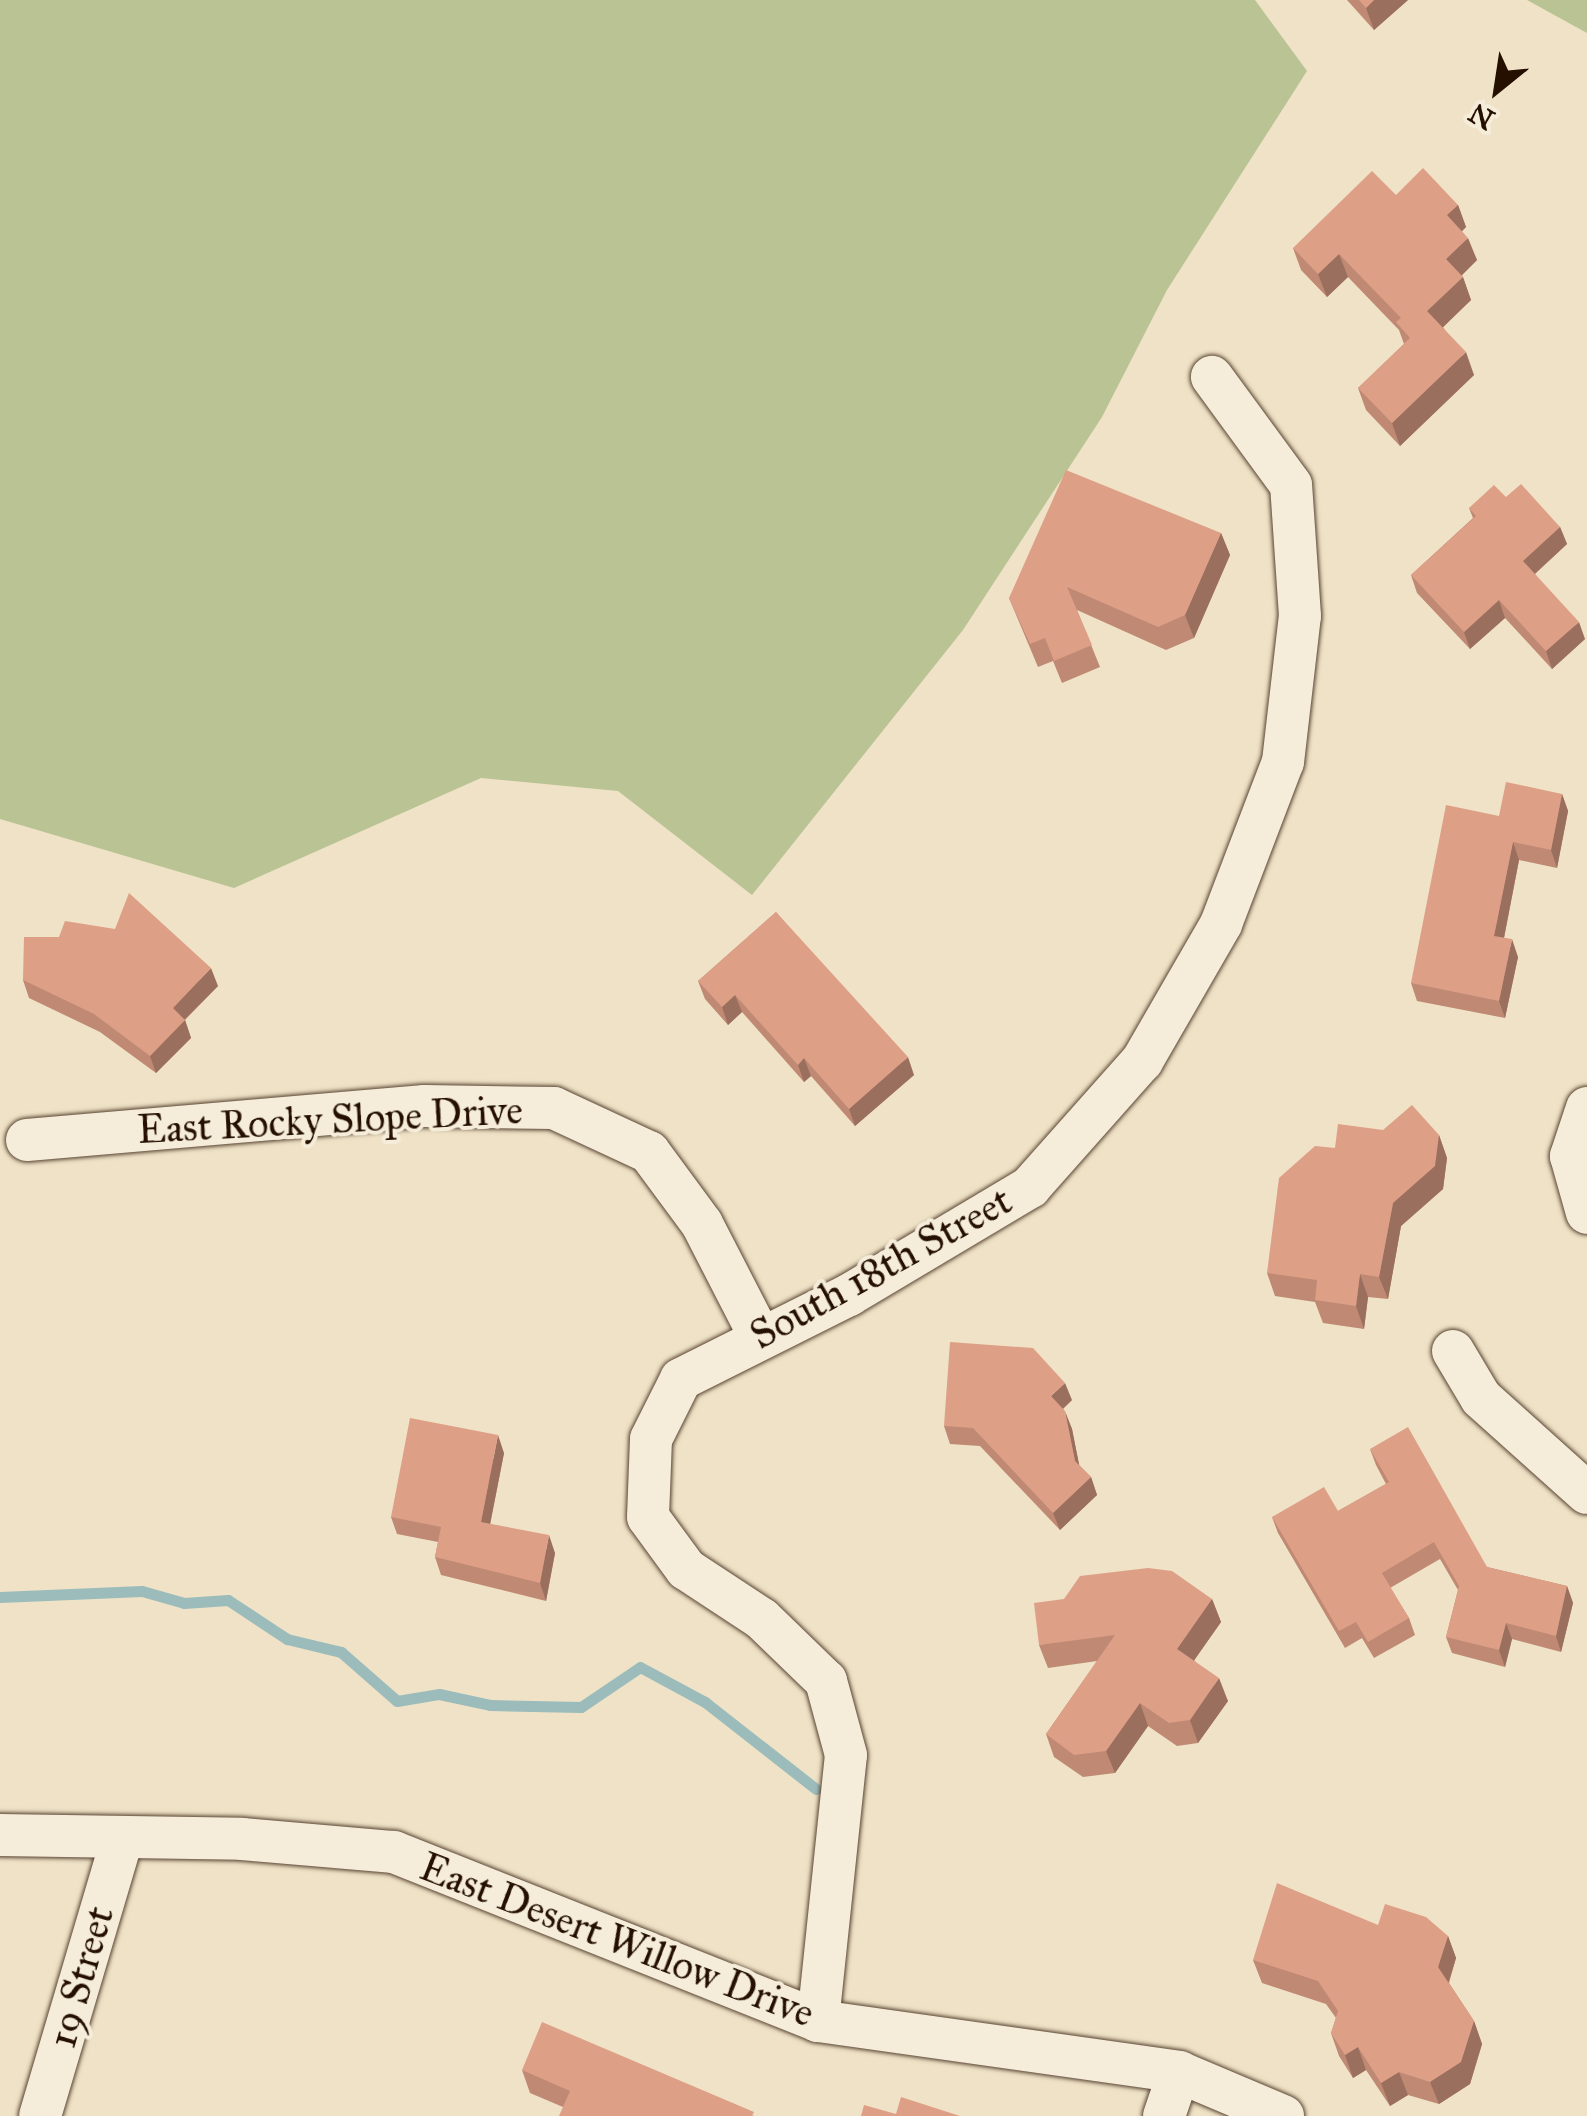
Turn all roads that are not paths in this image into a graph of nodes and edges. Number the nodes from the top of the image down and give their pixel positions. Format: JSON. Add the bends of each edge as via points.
{"nodes":[{"id":1,"x":1212,"y":376,"type":"dead end"},
{"id":2,"x":1587,"y":1108,"type":"edge"},
{"id":3,"x":28,"y":1140,"type":"dead end"},
{"id":4,"x":1587,"y":1213,"type":"edge"},
{"id":5,"x":759,"y":1335,"type":"junction"},
{"id":6,"x":1453,"y":1351,"type":"dead end"},
{"id":7,"x":1587,"y":1493,"type":"edge"},
{"id":8,"x":0,"y":1836,"type":"edge"},
{"id":9,"x":122,"y":1838,"type":"junction"},
{"id":10,"x":818,"y":2021,"type":"junction"},
{"id":11,"x":1179,"y":2072,"type":"junction"},
{"id":12,"x":40,"y":2116,"type":"edge"},
{"id":13,"x":1164,"y":2116,"type":"edge"},
{"id":14,"x":1283,"y":2116,"type":"edge"}],
"edges":[{"from":1,"to":5,"type":"street","name":"South 18th Street","via":[[1291,485],[1300,616],[1283,762],[1221,924],[1142,1062],[1030,1187],[849,1295]]},
{"from":2,"to":4,"type":"street","via":[[1571,1156]]},
{"from":3,"to":5,"type":"street","name":"East Rocky Slope Drive","via":[[425,1106],[554,1108],[650,1152],[702,1224]]},
{"from":5,"to":10,"type":"street","name":"South 18th Street","via":[[681,1379],[651,1440],[648,1516],[686,1569],[762,1618],[826,1681],[846,1756]]},
{"from":6,"to":7,"type":"street","via":[[1481,1398]]},
{"from":8,"to":9,"type":"street","name":"East Desert Willow Drive"},
{"from":9,"to":10,"type":"street","name":"East Desert Willow Drive","via":[[242,1839],[394,1852]]},
{"from":9,"to":12,"type":"street","name":"19 Street"},
{"from":10,"to":11,"type":"street","name":"East Desert Willow Drive"},
{"from":11,"to":13,"type":"street"},
{"from":11,"to":14,"type":"street","name":"East Desert Willow Drive"}]}
